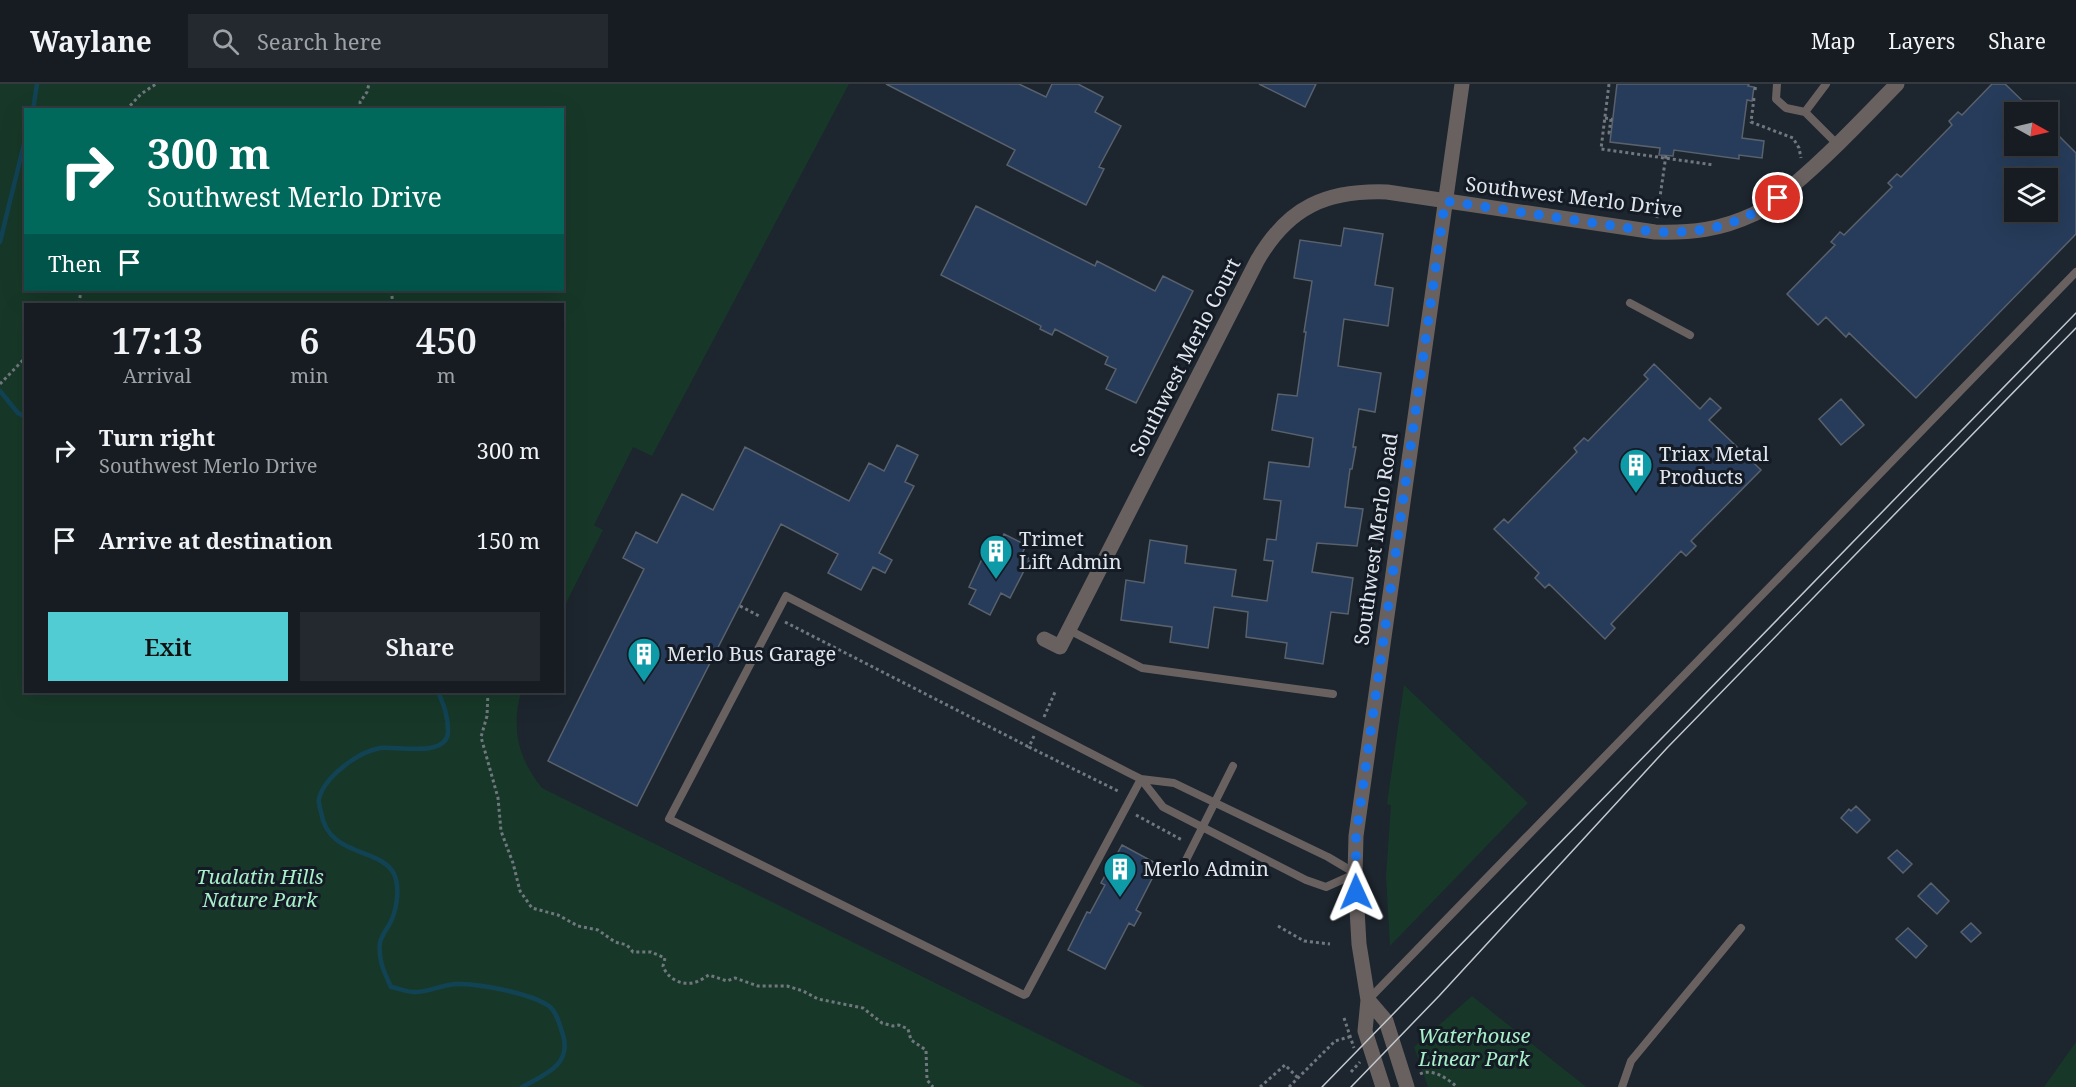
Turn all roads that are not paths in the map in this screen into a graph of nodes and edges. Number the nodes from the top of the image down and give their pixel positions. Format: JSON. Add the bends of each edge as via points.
{"nodes":[{"id":1,"x":1462,"y":84,"type":"edge"},
{"id":2,"x":1777,"y":84,"type":"edge"},
{"id":3,"x":1826,"y":84,"type":"edge"},
{"id":4,"x":1897,"y":84,"type":"edge"},
{"id":5,"x":1805,"y":112,"type":"junction"},
{"id":6,"x":1838,"y":145,"type":"junction"},
{"id":7,"x":1445,"y":201,"type":"junction"},
{"id":8,"x":2076,"y":272,"type":"edge"},
{"id":9,"x":1630,"y":303,"type":"dead end"},
{"id":10,"x":1690,"y":335,"type":"dead end"},
{"id":11,"x":1068,"y":630,"type":"junction"},
{"id":12,"x":1044,"y":639,"type":"dead end"},
{"id":13,"x":1333,"y":694,"type":"dead end"},
{"id":14,"x":1233,"y":766,"type":"dead end"},
{"id":15,"x":1141,"y":779,"type":"junction"},
{"id":16,"x":1215,"y":803,"type":"junction"},
{"id":17,"x":1202,"y":828,"type":"junction"},
{"id":18,"x":1182,"y":868,"type":"dead end"},
{"id":19,"x":1355,"y":874,"type":"junction"},
{"id":20,"x":1742,"y":928,"type":"dead end"},
{"id":21,"x":1368,"y":1000,"type":"junction"},
{"id":22,"x":1383,"y":1087,"type":"edge"},
{"id":23,"x":1407,"y":1087,"type":"edge"},
{"id":24,"x":1622,"y":1087,"type":"edge"}],
"edges":[{"from":1,"to":7,"type":"street","name":"Southwest Merlo Road"},
{"from":2,"to":5,"type":"lane","via":[[1776,99],[1786,108]]},
{"from":3,"to":5,"type":"lane"},
{"from":4,"to":6,"type":"street","name":"Southwest Merlo Drive"},
{"from":5,"to":6,"type":"lane"},
{"from":6,"to":7,"type":"street","name":"Southwest Merlo Drive","via":[[1755,214],[1688,233],[1655,232]]},
{"from":7,"to":11,"type":"street","name":"Southwest Merlo Court","via":[[1387,192],[1353,193],[1325,200],[1284,223],[1270,239]]},
{"from":7,"to":19,"type":"street","name":"Southwest Merlo Road","via":[[1356,836]]},
{"from":8,"to":21,"type":"lane"},
{"from":9,"to":10,"type":"lane"},
{"from":11,"to":12,"type":"street","name":"Southwest Merlo Court","via":[[1060,647]]},
{"from":11,"to":13,"type":"lane","via":[[1142,668]]},
{"from":14,"to":16,"type":"lane"},
{"from":15,"to":15,"type":"lane","via":[[786,596],[669,819],[1024,996]]},
{"from":15,"to":16,"type":"lane","via":[[1174,783]]},
{"from":15,"to":17,"type":"lane","via":[[1163,807]]},
{"from":16,"to":17,"type":"lane"},
{"from":16,"to":19,"type":"lane"},
{"from":17,"to":18,"type":"lane"},
{"from":17,"to":19,"type":"lane","via":[[1326,887]]},
{"from":19,"to":21,"type":"street","name":"Southwest Merlo Road","via":[[1359,945]]},
{"from":20,"to":24,"type":"lane","via":[[1631,1061]]},
{"from":21,"to":22,"type":"street","name":"Southwest Merlo Road","via":[[1365,1031]]},
{"from":21,"to":23,"type":"street","name":"Southwest Merlo Road","via":[[1386,1021]]}]}
